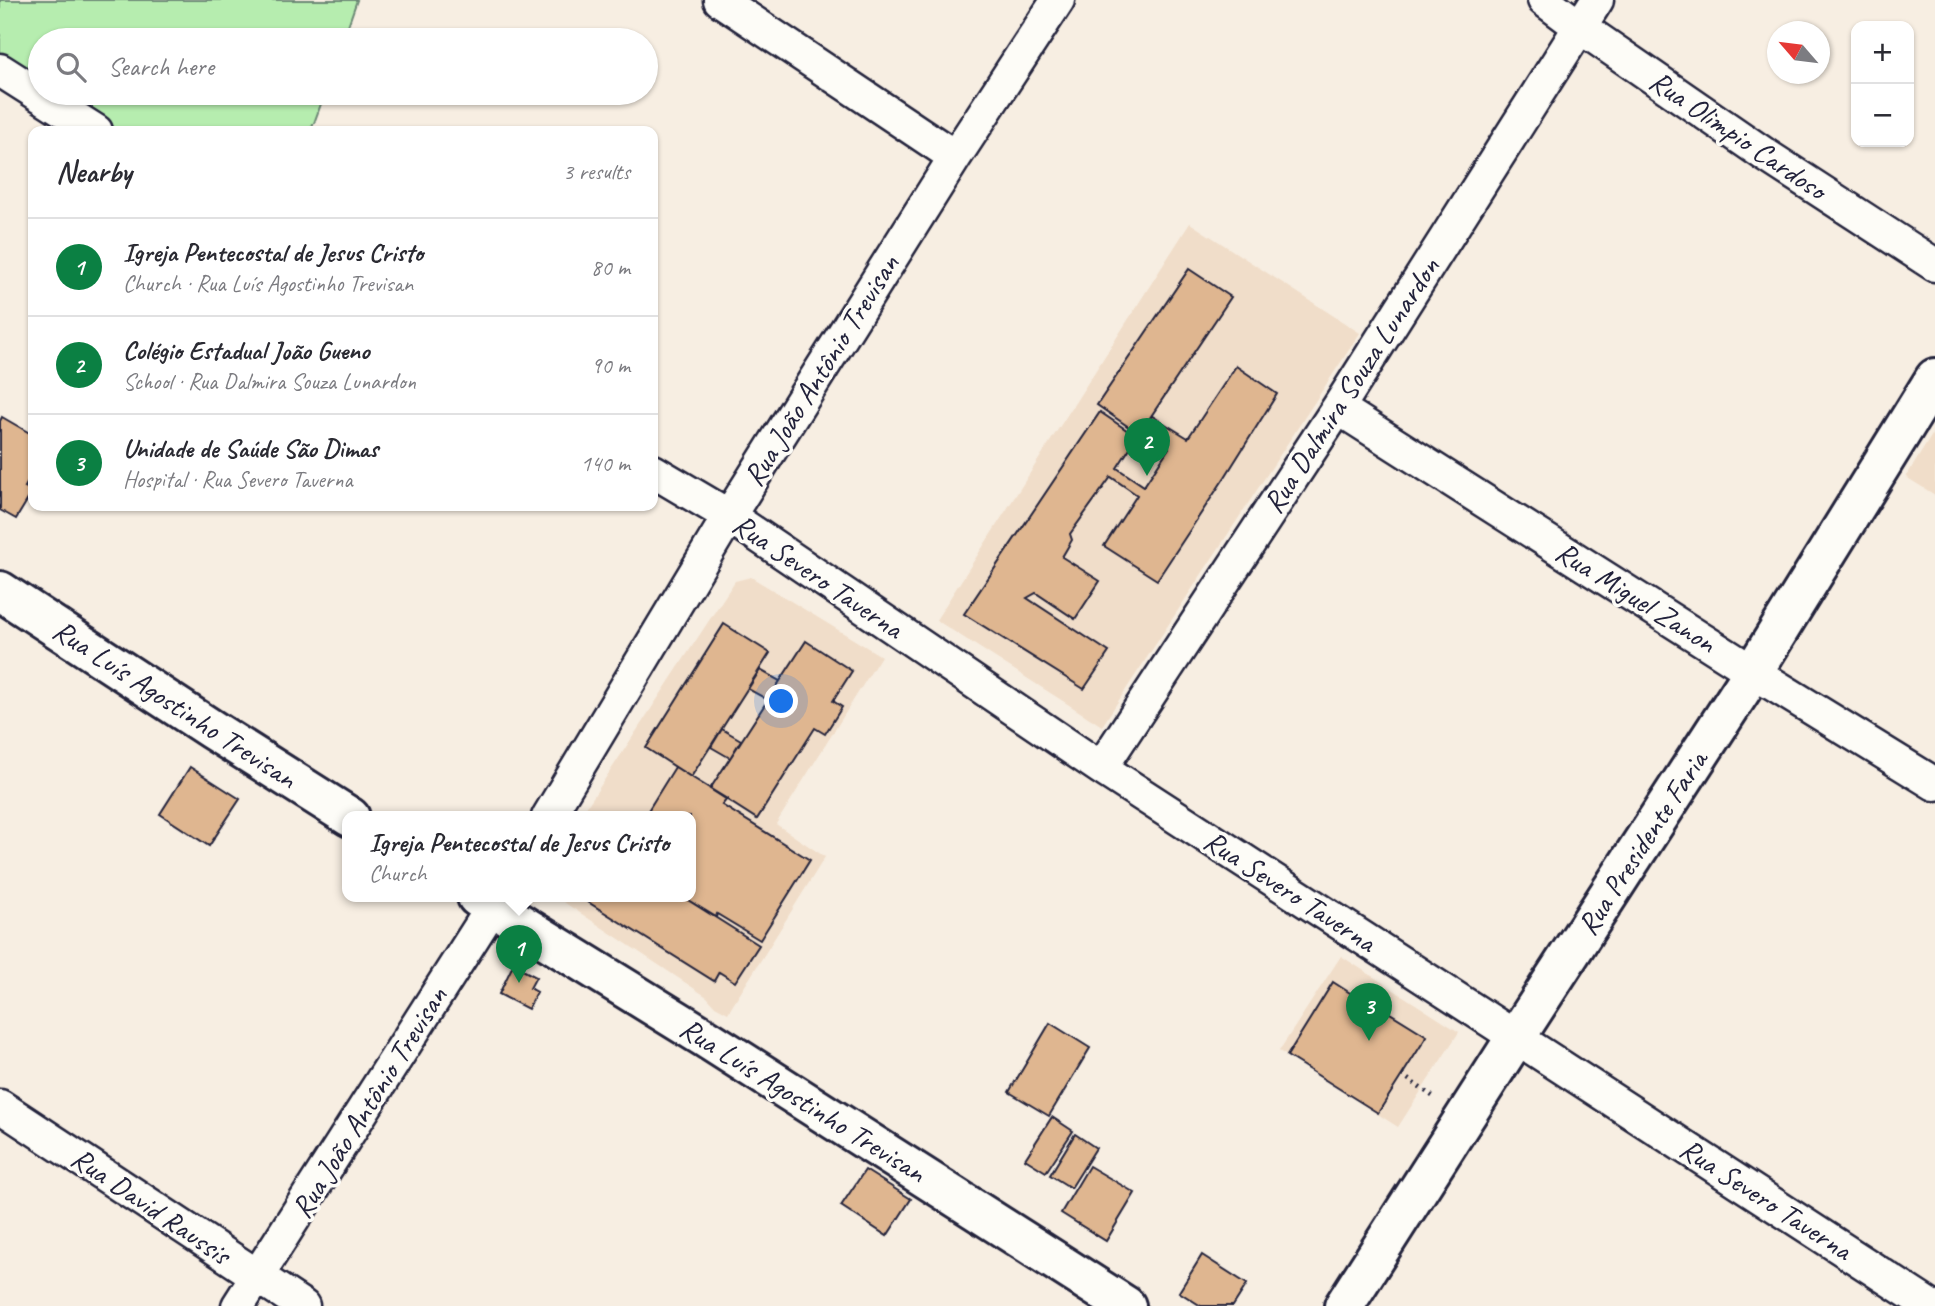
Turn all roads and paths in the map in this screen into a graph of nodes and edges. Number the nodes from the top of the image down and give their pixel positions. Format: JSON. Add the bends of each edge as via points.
{"nodes":[{"id":1,"x":720,"y":0,"type":"edge"},
{"id":2,"x":1058,"y":0,"type":"edge"},
{"id":3,"x":1544,"y":0,"type":"edge"},
{"id":4,"x":1597,"y":0,"type":"edge"},
{"id":5,"x":1580,"y":27,"type":"junction"},
{"id":6,"x":0,"y":70,"type":"edge"},
{"id":7,"x":28,"y":88,"type":"edge"},
{"id":8,"x":55,"y":105,"type":"edge"},
{"id":9,"x":88,"y":126,"type":"edge"},
{"id":10,"x":955,"y":157,"type":"junction"},
{"id":11,"x":1935,"y":265,"type":"edge"},
{"id":12,"x":1935,"y":378,"type":"edge"},
{"id":13,"x":1338,"y":408,"type":"junction"},
{"id":14,"x":658,"y":474,"type":"edge"},
{"id":15,"x":729,"y":516,"type":"junction"},
{"id":16,"x":0,"y":592,"type":"edge"},
{"id":17,"x":1754,"y":672,"type":"junction"},
{"id":18,"x":1101,"y":768,"type":"junction"},
{"id":19,"x":1935,"y":784,"type":"edge"},
{"id":20,"x":552,"y":811,"type":"edge"},
{"id":21,"x":342,"y":812,"type":"edge"},
{"id":22,"x":489,"y":902,"type":"edge"},
{"id":23,"x":492,"y":902,"type":"edge"},
{"id":24,"x":1516,"y":1037,"type":"junction"},
{"id":25,"x":0,"y":1106,"type":"edge"},
{"id":26,"x":258,"y":1277,"type":"junction"},
{"id":27,"x":238,"y":1306,"type":"edge"},
{"id":28,"x":303,"y":1306,"type":"edge"},
{"id":29,"x":1126,"y":1306,"type":"edge"},
{"id":30,"x":1344,"y":1306,"type":"edge"},
{"id":31,"x":1930,"y":1306,"type":"edge"}],
"edges":[{"from":1,"to":10,"type":"street"},
{"from":2,"to":10,"type":"street","name":"Rua João Antônio Trevisan"},
{"from":3,"to":5,"type":"street","name":"Rua Olimpio Cardoso"},
{"from":4,"to":5,"type":"street","name":"Rua Dalmira Souza Lunardon"},
{"from":5,"to":11,"type":"street","name":"Rua Olimpio Cardoso"},
{"from":5,"to":13,"type":"street","name":"Rua Dalmira Souza Lunardon"},
{"from":6,"to":7,"type":"street"},
{"from":8,"to":9,"type":"street"},
{"from":10,"to":15,"type":"street","name":"Rua João Antônio Trevisan"},
{"from":12,"to":17,"type":"street","name":"Rua Presidente Faria"},
{"from":13,"to":17,"type":"street","name":"Rua Miguel Zanon"},
{"from":13,"to":18,"type":"street","name":"Rua Dalmira Souza Lunardon"},
{"from":14,"to":15,"type":"street","name":"Rua Severo Taverna"},
{"from":15,"to":18,"type":"street","name":"Rua Severo Taverna"},
{"from":15,"to":20,"type":"street","name":"Rua João Antônio Trevisan"},
{"from":16,"to":21,"type":"street","name":"Rua Luís Agostinho Trevisan"},
{"from":17,"to":19,"type":"street","name":"Rua Miguel Zanon"},
{"from":17,"to":24,"type":"street","name":"Rua Presidente Faria"},
{"from":18,"to":24,"type":"street","name":"Rua Severo Taverna"},
{"from":22,"to":26,"type":"street","name":"Rua João Antônio Trevisan"},
{"from":23,"to":29,"type":"street","name":"Rua Luís Agostinho Trevisan"},
{"from":24,"to":30,"type":"street","name":"Rua Presidente Faria"},
{"from":24,"to":31,"type":"street","name":"Rua Severo Taverna"},
{"from":25,"to":26,"type":"street","name":"Rua David Raussis"},
{"from":26,"to":27,"type":"street","name":"Rua João Antônio Trevisan"},
{"from":26,"to":28,"type":"street","name":"Rua David Raussis"}]}
